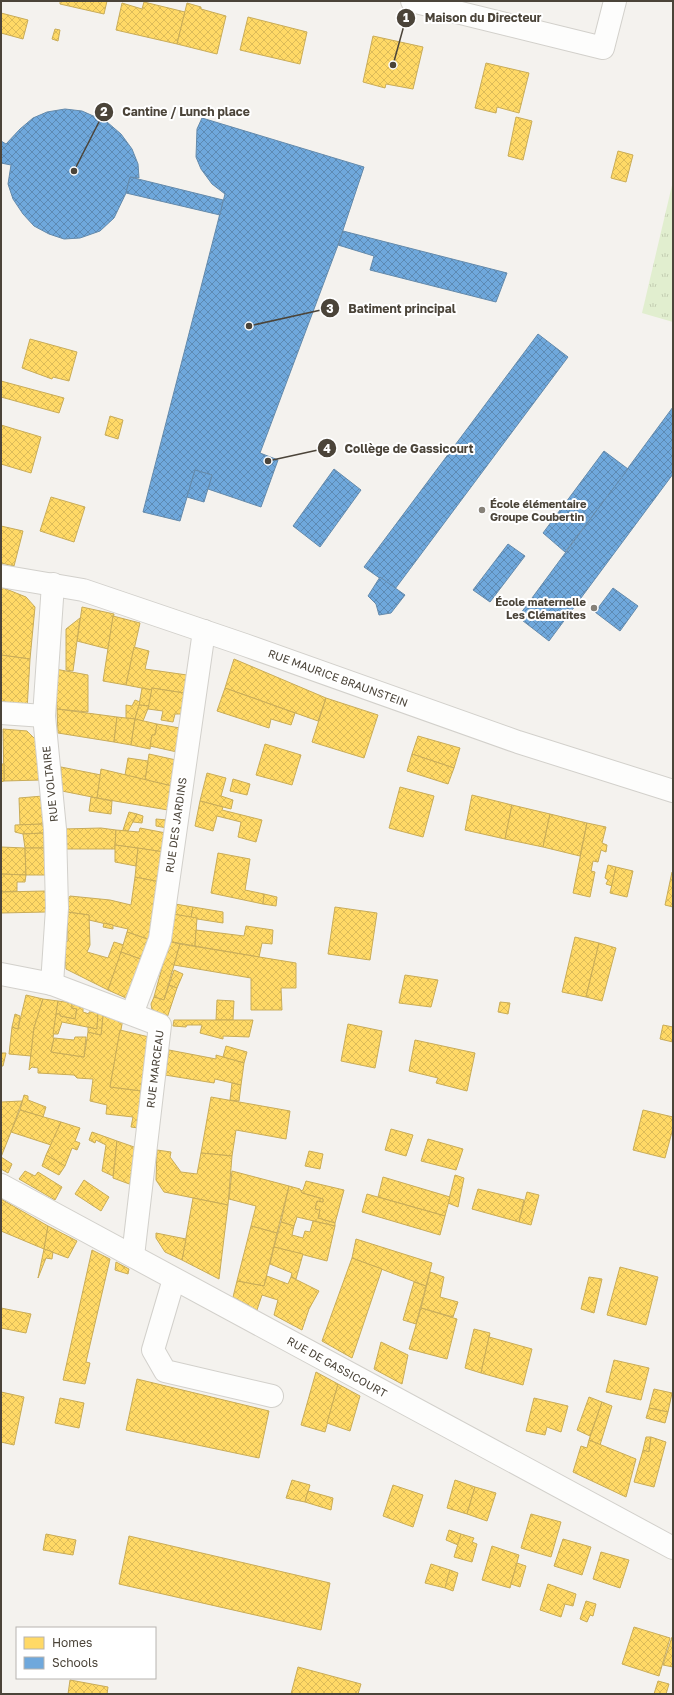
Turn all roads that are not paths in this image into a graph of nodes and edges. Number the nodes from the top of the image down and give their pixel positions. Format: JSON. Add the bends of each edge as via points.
{"nodes":[{"id":1,"x":412,"y":1,"type":"edge"},
{"id":2,"x":614,"y":1,"type":"edge"},
{"id":3,"x":1,"y":576,"type":"edge"},
{"id":4,"x":53,"y":584,"type":"junction"},
{"id":5,"x":204,"y":631,"type":"junction"},
{"id":6,"x":1,"y":713,"type":"edge"},
{"id":7,"x":44,"y":716,"type":"junction"},
{"id":8,"x":673,"y":791,"type":"edge"},
{"id":9,"x":1,"y":974,"type":"edge"},
{"id":10,"x":52,"y":984,"type":"junction"},
{"id":11,"x":132,"y":1014,"type":"junction"},
{"id":12,"x":1,"y":1185,"type":"edge"},
{"id":13,"x":133,"y":1256,"type":"junction"},
{"id":14,"x":174,"y":1279,"type":"junction"},
{"id":15,"x":272,"y":1396,"type":"dead end"},
{"id":16,"x":672,"y":1542,"type":"edge"}],
"edges":[{"from":1,"to":2,"type":"street","via":[[603,48]]},
{"from":3,"to":4,"type":"street","name":"RUE MAURICE BRAUNSTEIN"},
{"from":4,"to":5,"type":"street","name":"RUE MAURICE BRAUNSTEIN","via":[[83,590]]},
{"from":4,"to":7,"type":"street","name":"RUE VOLTAIRE"},
{"from":5,"to":8,"type":"street","name":"RUE MAURICE BRAUNSTEIN","via":[[518,742]]},
{"from":5,"to":11,"type":"street","name":"RUE DES JARDINS","via":[[160,939]]},
{"from":6,"to":7,"type":"street"},
{"from":7,"to":10,"type":"street","name":"RUE VOLTAIRE","via":[[54,829],[57,900]]},
{"from":9,"to":10,"type":"street","name":"RUE MARCEAU"},
{"from":10,"to":11,"type":"street","name":"RUE MARCEAU"},
{"from":11,"to":13,"type":"street","name":"RUE MARCEAU","via":[[160,1025]]},
{"from":12,"to":13,"type":"street","name":"RUE DE GASSICOURT"},
{"from":13,"to":14,"type":"street","name":"RUE DE GASSICOURT"},
{"from":14,"to":15,"type":"street","via":[[153,1350],[164,1371]]},
{"from":14,"to":16,"type":"street","name":"RUE DE GASSICOURT"}]}
